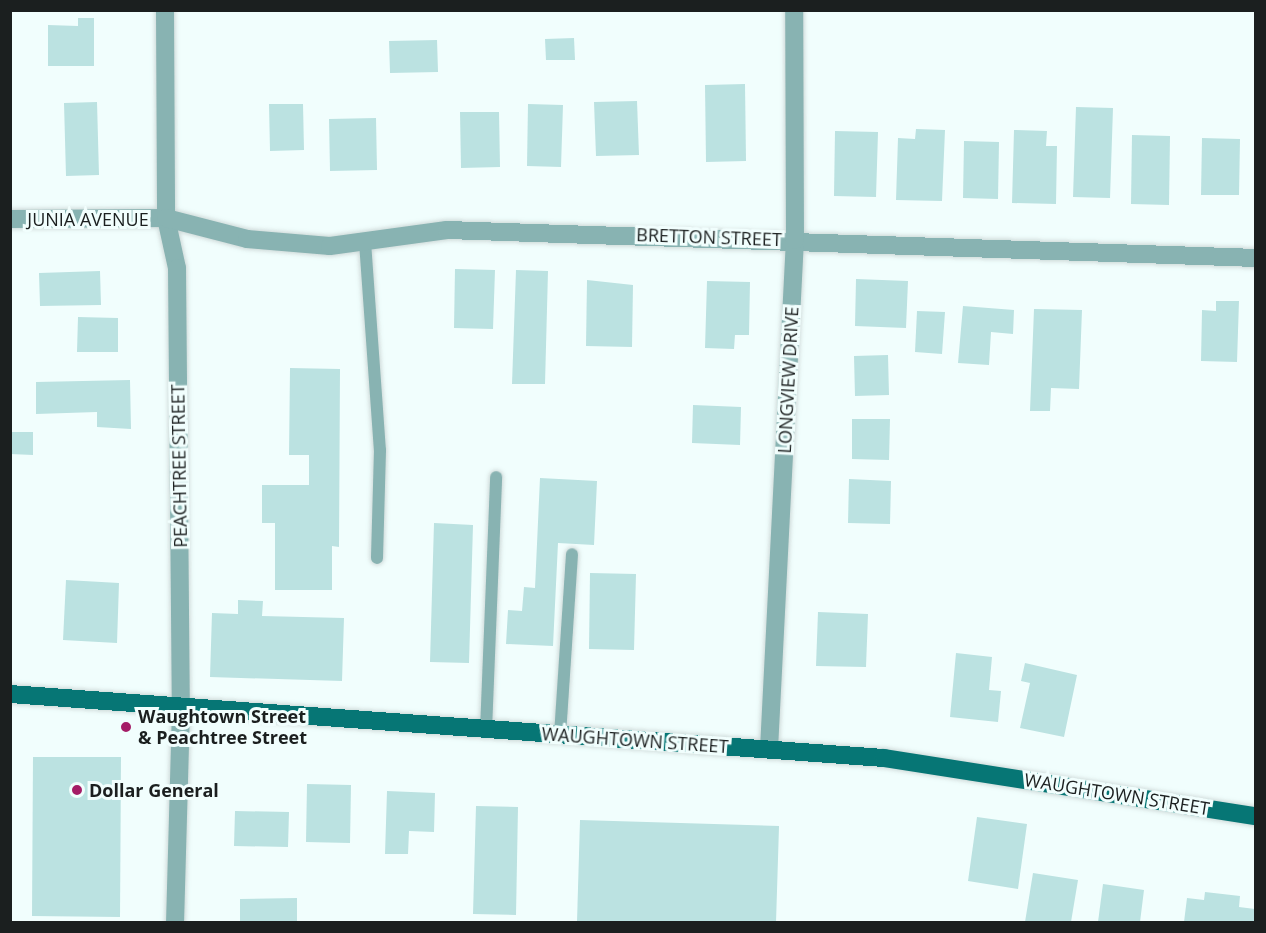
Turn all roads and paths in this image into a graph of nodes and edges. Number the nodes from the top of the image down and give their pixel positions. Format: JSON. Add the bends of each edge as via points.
{"nodes":[{"id":1,"x":165,"y":10,"type":"edge"},
{"id":2,"x":794,"y":10,"type":"edge"},
{"id":3,"x":10,"y":219,"type":"edge"},
{"id":4,"x":166,"y":219,"type":"junction"},
{"id":5,"x":795,"y":240,"type":"junction"},
{"id":6,"x":365,"y":242,"type":"junction"},
{"id":7,"x":1256,"y":258,"type":"edge"},
{"id":8,"x":496,"y":477,"type":"dead end"},
{"id":9,"x":572,"y":554,"type":"dead end"},
{"id":10,"x":377,"y":558,"type":"dead end"},
{"id":11,"x":10,"y":694,"type":"edge"},
{"id":12,"x":181,"y":709,"type":"junction"},
{"id":13,"x":486,"y":730,"type":"junction"},
{"id":14,"x":560,"y":735,"type":"junction"},
{"id":15,"x":769,"y":749,"type":"junction"},
{"id":16,"x":1256,"y":816,"type":"edge"},
{"id":17,"x":175,"y":922,"type":"edge"}],
"edges":[{"from":1,"to":4,"type":"street","name":"PEACHTREE STREET"},
{"from":2,"to":5,"type":"street","name":"LONGVIEW DRIVE"},
{"from":3,"to":4,"type":"street","name":"JUNIA AVENUE"},
{"from":4,"to":6,"type":"street","name":"BRETTON STREET","via":[[247,239],[330,246]]},
{"from":4,"to":12,"type":"street","name":"PEACHTREE STREET","via":[[177,268]]},
{"from":5,"to":6,"type":"street","name":"BRETTON STREET","via":[[447,230]]},
{"from":5,"to":7,"type":"street","name":"BRETTON STREET"},
{"from":5,"to":15,"type":"street","name":"LONGVIEW DRIVE"},
{"from":6,"to":10,"type":"lane","via":[[380,450]]},
{"from":8,"to":13,"type":"lane"},
{"from":9,"to":14,"type":"lane"},
{"from":11,"to":12,"type":"main road","name":"WAUGHTOWN STREET"},
{"from":12,"to":13,"type":"main road","name":"WAUGHTOWN STREET"},
{"from":12,"to":17,"type":"street","name":"PEACHTREE STREET"},
{"from":13,"to":14,"type":"main road","name":"WAUGHTOWN STREET"},
{"from":14,"to":15,"type":"main road","name":"WAUGHTOWN STREET"},
{"from":15,"to":16,"type":"main road","name":"WAUGHTOWN STREET","via":[[884,758]]}]}
